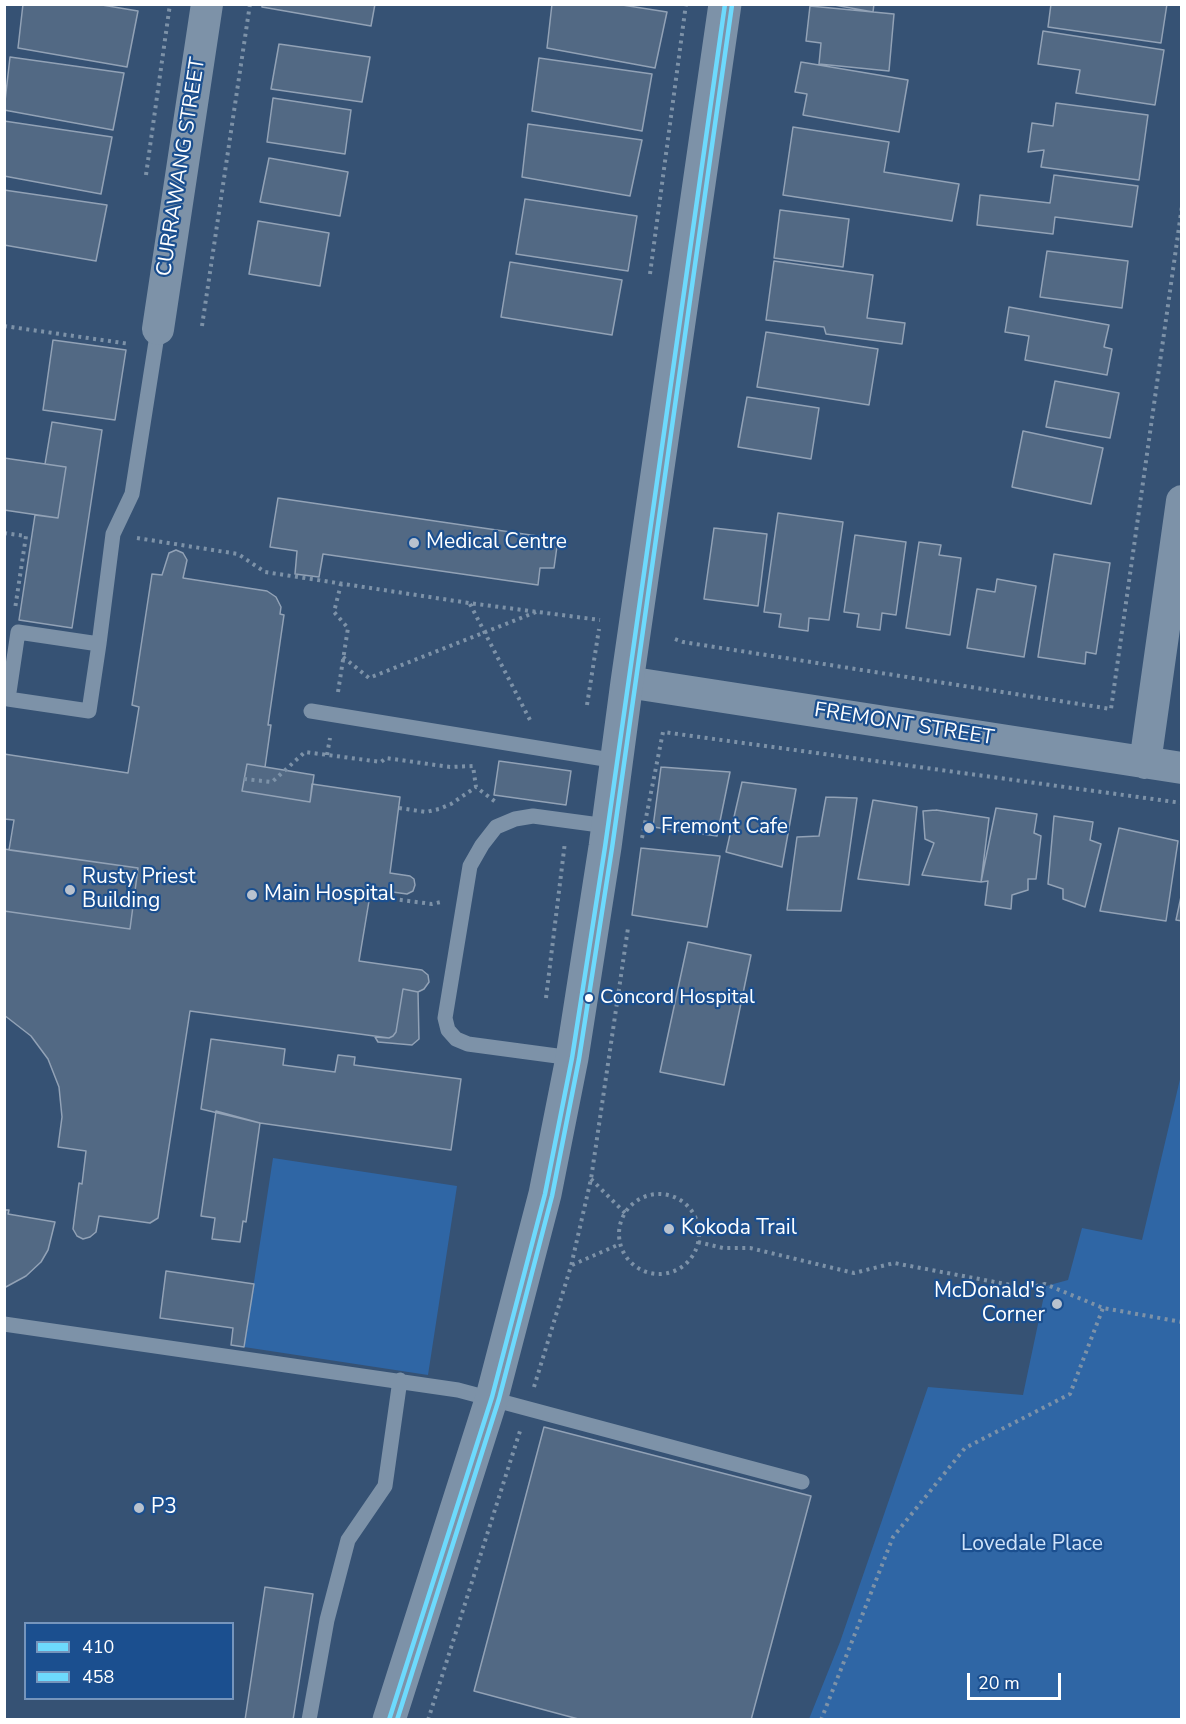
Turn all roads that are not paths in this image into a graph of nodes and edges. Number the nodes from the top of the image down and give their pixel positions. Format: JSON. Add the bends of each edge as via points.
{"nodes":[{"id":1,"x":207,"y":4,"type":"edge"},
{"id":2,"x":725,"y":4,"type":"edge"},
{"id":3,"x":156,"y":338,"type":"joint"},
{"id":4,"x":1182,"y":501,"type":"edge"},
{"id":5,"x":99,"y":644,"type":"junction"},
{"id":6,"x":627,"y":682,"type":"junction"},
{"id":7,"x":311,"y":711,"type":"dead end"},
{"id":8,"x":616,"y":761,"type":"junction"},
{"id":9,"x":1145,"y":763,"type":"junction"},
{"id":10,"x":1182,"y":768,"type":"edge"},
{"id":11,"x":607,"y":826,"type":"junction"},
{"id":12,"x":573,"y":1058,"type":"junction"},
{"id":13,"x":4,"y":1324,"type":"edge"},
{"id":14,"x":400,"y":1380,"type":"junction"},
{"id":15,"x":492,"y":1397,"type":"junction"},
{"id":16,"x":802,"y":1482,"type":"dead end"},
{"id":17,"x":309,"y":1719,"type":"edge"},
{"id":18,"x":389,"y":1719,"type":"edge"}],
"edges":[{"from":1,"to":3,"type":"street","name":"CURRAWANG STREET"},
{"from":2,"to":6,"type":"street"},
{"from":3,"to":5,"type":"lane","via":[[132,494],[113,534]]},
{"from":4,"to":9,"type":"street"},
{"from":5,"to":5,"type":"lane","via":[[89,711],[8,699],[18,632]]},
{"from":6,"to":8,"type":"street"},
{"from":6,"to":9,"type":"street","name":"FREMONT STREET"},
{"from":7,"to":8,"type":"lane"},
{"from":8,"to":11,"type":"street"},
{"from":9,"to":10,"type":"street","name":"FREMONT STREET"},
{"from":11,"to":12,"type":"street"},
{"from":11,"to":12,"type":"lane","via":[[533,816],[496,827],[470,866],[445,1018],[448,1030],[468,1044]]},
{"from":12,"to":15,"type":"street","via":[[545,1194]]},
{"from":13,"to":14,"type":"lane"},
{"from":14,"to":15,"type":"lane"},
{"from":14,"to":17,"type":"lane","via":[[385,1486],[348,1540],[327,1620]]},
{"from":15,"to":16,"type":"lane"},
{"from":15,"to":18,"type":"street"}]}
